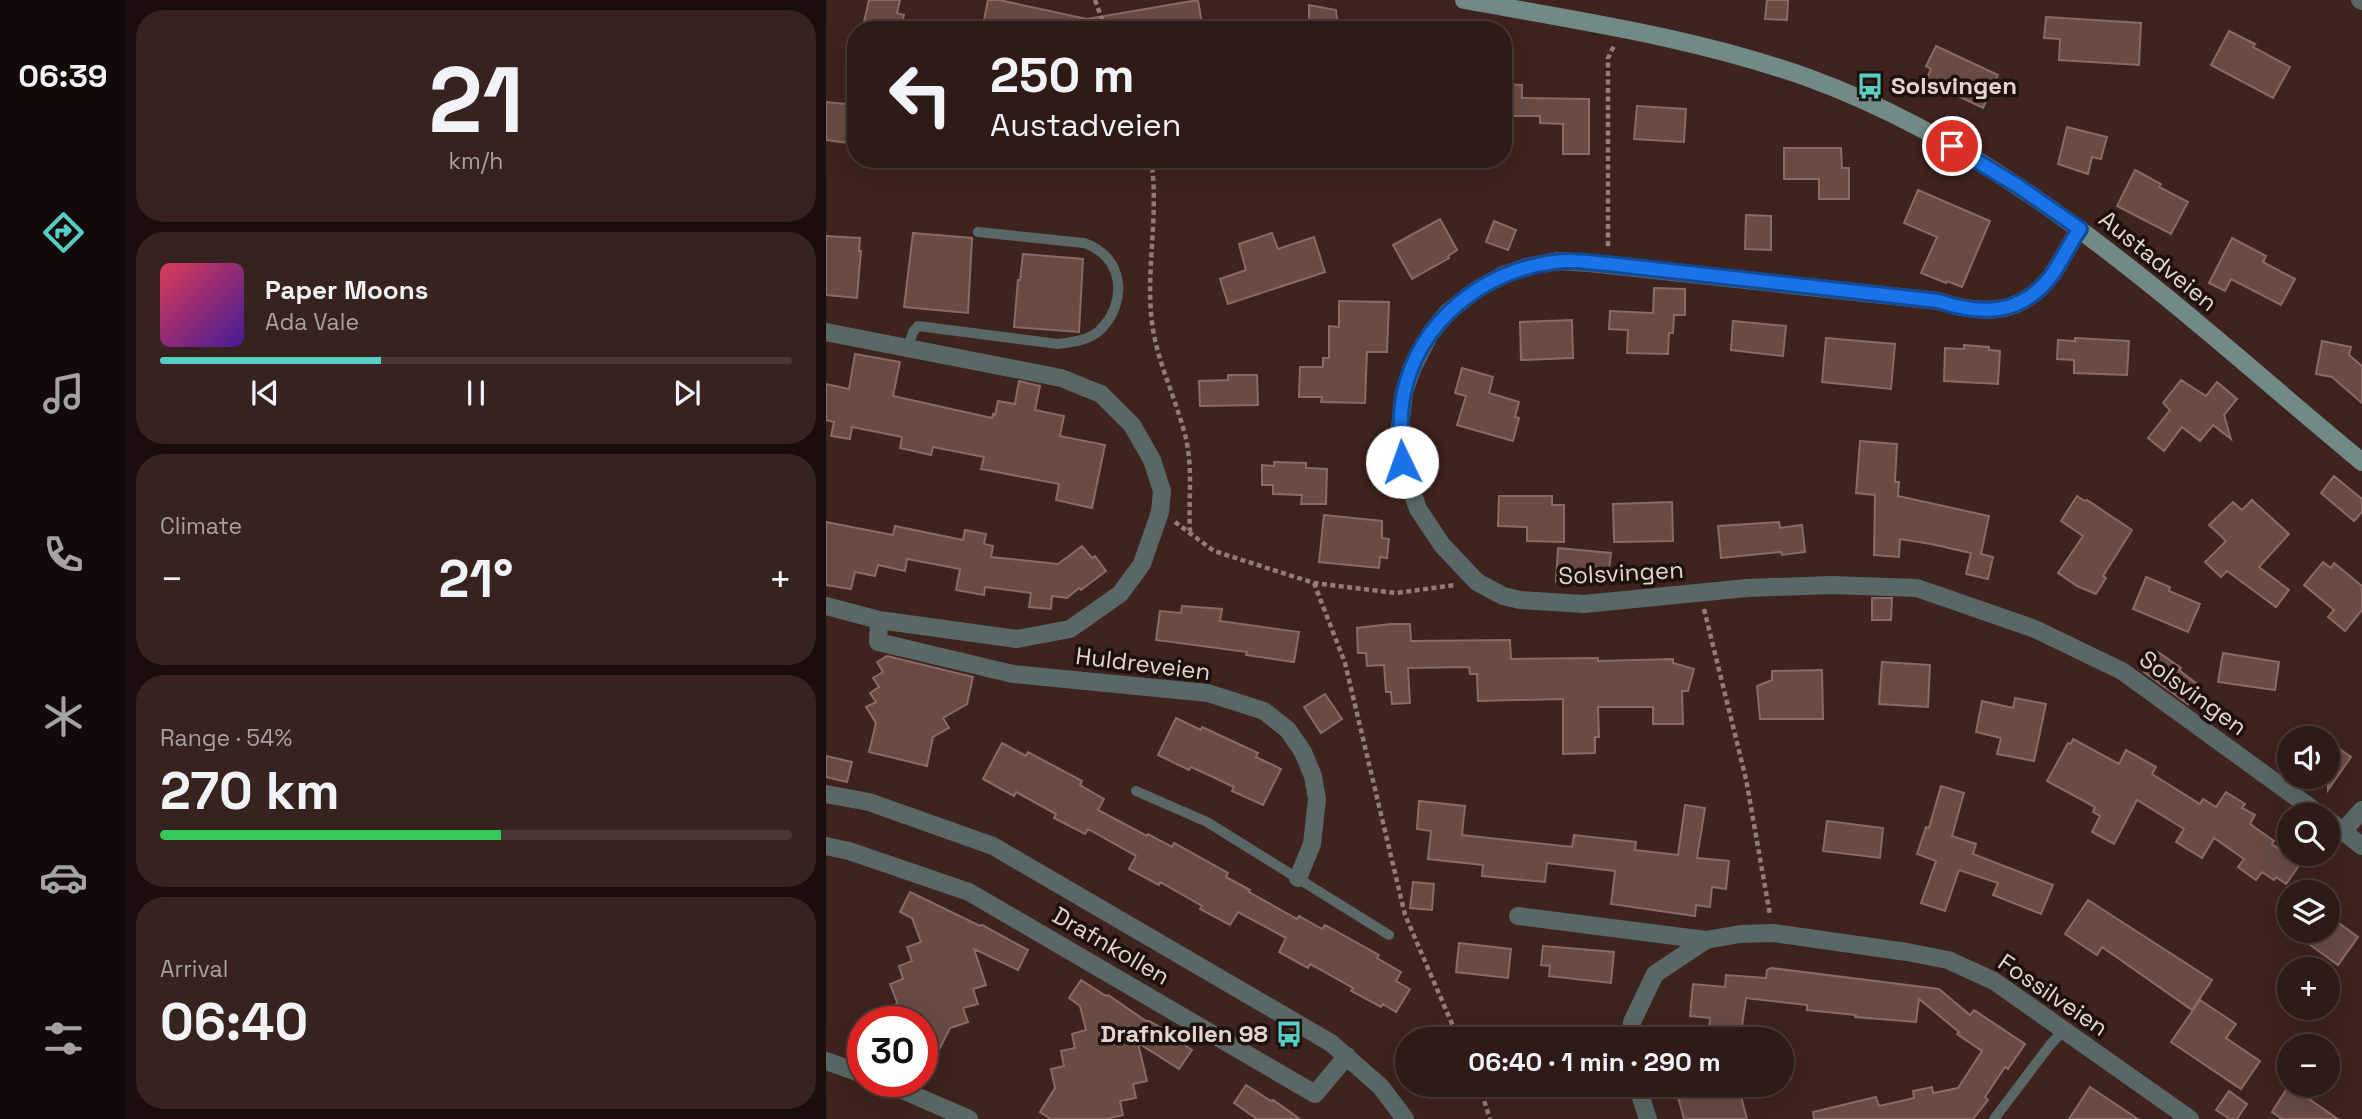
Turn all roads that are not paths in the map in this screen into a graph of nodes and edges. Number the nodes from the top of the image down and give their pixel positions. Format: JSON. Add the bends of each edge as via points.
{"nodes":[{"id":1,"x":1464,"y":0,"type":"edge"},
{"id":2,"x":2080,"y":229,"type":"junction"},
{"id":3,"x":978,"y":232,"type":"dead end"},
{"id":4,"x":826,"y":332,"type":"edge"},
{"id":5,"x":908,"y":347,"type":"junction"},
{"id":6,"x":2362,"y":462,"type":"edge"},
{"id":7,"x":826,"y":606,"type":"edge"},
{"id":8,"x":879,"y":620,"type":"junction"},
{"id":9,"x":1136,"y":791,"type":"dead end"},
{"id":10,"x":826,"y":794,"type":"edge"},
{"id":11,"x":2304,"y":803,"type":"edge"},
{"id":12,"x":2362,"y":810,"type":"edge"},
{"id":13,"x":2340,"y":829,"type":"edge"},
{"id":14,"x":2343,"y":831,"type":"junction"},
{"id":15,"x":826,"y":846,"type":"edge"},
{"id":16,"x":2362,"y":846,"type":"edge"},
{"id":17,"x":1298,"y":878,"type":"junction"},
{"id":18,"x":1518,"y":916,"type":"dead end"},
{"id":19,"x":1389,"y":935,"type":"dead end"},
{"id":20,"x":1706,"y":940,"type":"junction"},
{"id":21,"x":1631,"y":1027,"type":"edge"},
{"id":22,"x":2064,"y":1030,"type":"junction"},
{"id":23,"x":1347,"y":1056,"type":"junction"},
{"id":24,"x":826,"y":1061,"type":"edge"},
{"id":25,"x":847,"y":1068,"type":"edge"},
{"id":26,"x":918,"y":1097,"type":"edge"},
{"id":27,"x":1641,"y":1097,"type":"edge"},
{"id":28,"x":969,"y":1119,"type":"edge"},
{"id":29,"x":1405,"y":1119,"type":"edge"},
{"id":30,"x":1648,"y":1119,"type":"edge"},
{"id":31,"x":1994,"y":1119,"type":"edge"},
{"id":32,"x":2190,"y":1119,"type":"edge"}],
"edges":[{"from":1,"to":2,"type":"main road","name":"Austadveien","via":[[1619,28],[1757,60],[1857,98],[1928,132]]},
{"from":2,"to":6,"type":"main road","name":"Austadveien"},
{"from":2,"to":11,"type":"street","name":"Solsvingen","via":[[2051,276],[2027,298],[1988,311],[1938,301],[1608,264],[1557,261],[1503,275],[1448,312],[1412,369],[1400,428],[1402,462],[1418,509],[1442,545],[1477,582],[1520,600],[1584,604],[1831,584],[1917,588],[2035,629],[2122,671]]},
{"from":3,"to":5,"type":"lane","via":[[1097,247],[1110,259],[1118,278],[1117,301],[1109,318],[1091,335],[1058,344],[922,325],[915,328]]},
{"from":4,"to":5,"type":"street","name":"Huldreveien"},
{"from":5,"to":8,"type":"street","name":"Huldreveien","via":[[1061,378],[1101,394],[1132,425],[1152,460],[1162,491],[1160,512],[1142,564],[1120,594],[1070,629],[1017,639]]},
{"from":7,"to":8,"type":"street","name":"Huldreveien"},
{"from":8,"to":17,"type":"street","name":"Huldreveien","via":[[878,642],[1013,674],[1208,693],[1264,712],[1288,730],[1313,776],[1317,799],[1312,844]]},
{"from":9,"to":17,"type":"lane","via":[[1207,822]]},
{"from":10,"to":23,"type":"street","name":"Drafnkollen","via":[[869,802],[993,846]]},
{"from":12,"to":14,"type":"street"},
{"from":13,"to":14,"type":"street"},
{"from":14,"to":16,"type":"street"},
{"from":15,"to":23,"type":"street","name":"Drafnkollen","via":[[969,892],[1315,1094]]},
{"from":17,"to":19,"type":"lane"},
{"from":18,"to":20,"type":"street","name":"Fossilveien"},
{"from":20,"to":21,"type":"street","name":"Fossilveien","via":[[1655,974]]},
{"from":20,"to":22,"type":"street","name":"Fossilveien","via":[[1773,933],[1948,960],[1994,981]]},
{"from":22,"to":31,"type":"lane"},
{"from":22,"to":32,"type":"street","name":"Fossilveien"},
{"from":23,"to":29,"type":"street","name":"Drafnkollen","via":[[1381,1087]]},
{"from":24,"to":25,"type":"street"},
{"from":26,"to":28,"type":"street"},
{"from":27,"to":30,"type":"street"}]}
